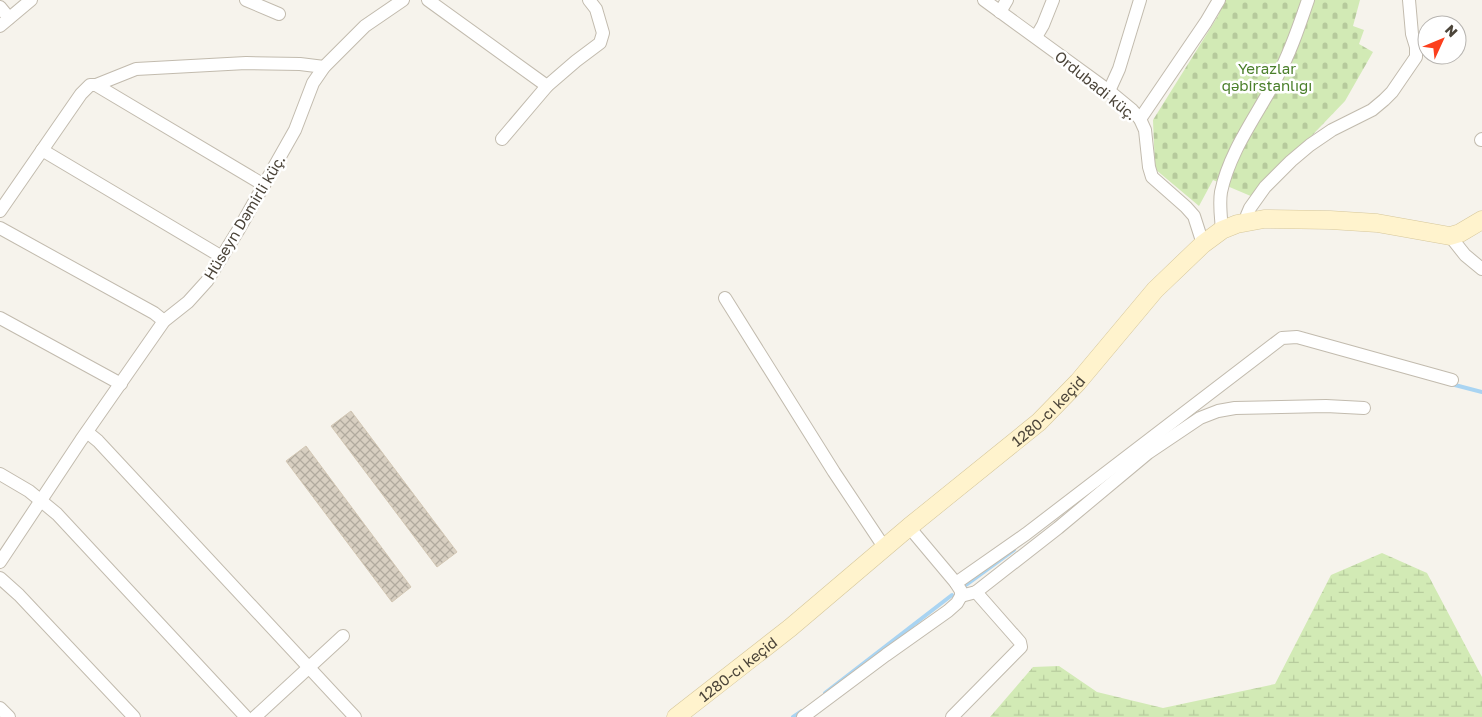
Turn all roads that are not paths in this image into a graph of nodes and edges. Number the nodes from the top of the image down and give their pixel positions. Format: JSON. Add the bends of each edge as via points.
{"nodes":[{"id":1,"x":31,"y":0,"type":"edge"},
{"id":2,"x":246,"y":0,"type":"edge"},
{"id":3,"x":403,"y":0,"type":"edge"},
{"id":4,"x":428,"y":0,"type":"edge"},
{"id":5,"x":589,"y":0,"type":"edge"},
{"id":6,"x":984,"y":0,"type":"edge"},
{"id":7,"x":1007,"y":0,"type":"edge"},
{"id":8,"x":1053,"y":0,"type":"edge"},
{"id":9,"x":1140,"y":0,"type":"edge"},
{"id":10,"x":1219,"y":0,"type":"edge"},
{"id":11,"x":1308,"y":0,"type":"edge"},
{"id":12,"x":1409,"y":0,"type":"edge"},
{"id":13,"x":0,"y":8,"type":"edge"},
{"id":14,"x":1000,"y":12,"type":"junction"},
{"id":15,"x":279,"y":14,"type":"dead end"},
{"id":16,"x":5,"y":22,"type":"edge"},
{"id":17,"x":1036,"y":38,"type":"junction"},
{"id":18,"x":324,"y":67,"type":"junction"},
{"id":19,"x":96,"y":85,"type":"junction"},
{"id":20,"x":547,"y":86,"type":"junction"},
{"id":21,"x":1109,"y":91,"type":"junction"},
{"id":22,"x":1140,"y":120,"type":"junction"},
{"id":23,"x":502,"y":139,"type":"dead end"},
{"id":24,"x":42,"y":150,"type":"junction"},
{"id":25,"x":264,"y":185,"type":"junction"},
{"id":26,"x":0,"y":210,"type":"edge"},
{"id":27,"x":1482,"y":220,"type":"edge"},
{"id":28,"x":1247,"y":222,"type":"junction"},
{"id":29,"x":0,"y":228,"type":"edge"},
{"id":30,"x":1222,"y":230,"type":"junction"},
{"id":31,"x":1450,"y":236,"type":"junction"},
{"id":32,"x":1203,"y":244,"type":"junction"},
{"id":33,"x":222,"y":257,"type":"junction"},
{"id":34,"x":1482,"y":269,"type":"edge"},
{"id":35,"x":725,"y":298,"type":"dead end"},
{"id":36,"x":0,"y":318,"type":"edge"},
{"id":37,"x":164,"y":321,"type":"junction"},
{"id":38,"x":1452,"y":380,"type":"dead end"},
{"id":39,"x":121,"y":384,"type":"junction"},
{"id":40,"x":1364,"y":408,"type":"dead end"},
{"id":41,"x":87,"y":432,"type":"junction"},
{"id":42,"x":0,"y":474,"type":"edge"},
{"id":43,"x":41,"y":500,"type":"junction"},
{"id":44,"x":909,"y":527,"type":"junction"},
{"id":45,"x":884,"y":547,"type":"junction"},
{"id":46,"x":0,"y":562,"type":"edge"},
{"id":47,"x":0,"y":578,"type":"edge"},
{"id":48,"x":956,"y":583,"type":"junction"},
{"id":49,"x":976,"y":592,"type":"junction"},
{"id":50,"x":962,"y":596,"type":"junction"},
{"id":51,"x":343,"y":636,"type":"dead end"},
{"id":52,"x":309,"y":668,"type":"junction"},
{"id":53,"x":0,"y":708,"type":"edge"},
{"id":54,"x":9,"y":717,"type":"edge"},
{"id":55,"x":134,"y":717,"type":"edge"},
{"id":56,"x":246,"y":717,"type":"edge"},
{"id":57,"x":255,"y":717,"type":"edge"},
{"id":58,"x":354,"y":717,"type":"edge"},
{"id":59,"x":676,"y":717,"type":"edge"},
{"id":60,"x":803,"y":717,"type":"edge"},
{"id":61,"x":952,"y":717,"type":"edge"}],
"edges":[{"from":1,"to":16,"type":"street"},
{"from":2,"to":15,"type":"street"},
{"from":3,"to":18,"type":"street","name":"Hüseyn Dəmirli küç.","via":[[365,26]]},
{"from":4,"to":20,"type":"street"},
{"from":5,"to":20,"type":"street","via":[[596,9],[603,33],[600,43]]},
{"from":6,"to":14,"type":"street","name":"Ordubadi küç."},
{"from":7,"to":14,"type":"street"},
{"from":8,"to":17,"type":"street"},
{"from":9,"to":21,"type":"street"},
{"from":10,"to":22,"type":"street"},
{"from":11,"to":30,"type":"street","via":[[1291,49],[1226,174],[1220,206]]},
{"from":12,"to":28,"type":"street","via":[[1416,57],[1392,92],[1372,110],[1332,130],[1291,161],[1265,187],[1250,208]]},
{"from":13,"to":16,"type":"street"},
{"from":14,"to":17,"type":"street","name":"Ordubadi küç."},
{"from":17,"to":21,"type":"street","name":"Ordubadi küç."},
{"from":18,"to":19,"type":"street","via":[[246,63],[136,69]]},
{"from":18,"to":25,"type":"street","name":"Hüseyn Dəmirli küç.","via":[[313,83],[295,130]]},
{"from":19,"to":24,"type":"street","via":[[90,85],[80,94]]},
{"from":19,"to":25,"type":"street"},
{"from":20,"to":23,"type":"street"},
{"from":21,"to":22,"type":"street","name":"Ordubadi küç."},
{"from":22,"to":32,"type":"street","name":"Ordubadi küç.","via":[[1145,130],[1152,177],[1194,216]]},
{"from":24,"to":26,"type":"street"},
{"from":24,"to":33,"type":"street"},
{"from":25,"to":33,"type":"street","name":"Hüseyn Dəmirli küç."},
{"from":27,"to":31,"type":"street"},
{"from":28,"to":30,"type":"street","name":"1280-cı keçid"},
{"from":28,"to":31,"type":"street","name":"1280-cı keçid","via":[[1354,220]]},
{"from":29,"to":37,"type":"street"},
{"from":30,"to":32,"type":"street","name":"1280-cı keçid"},
{"from":31,"to":34,"type":"street"},
{"from":32,"to":44,"type":"street","name":"1280-cı keçid","via":[[1155,290],[1056,406]]},
{"from":33,"to":37,"type":"street","name":"Hüseyn Dəmirli küç.","via":[[188,302]]},
{"from":35,"to":45,"type":"street"},
{"from":36,"to":39,"type":"street"},
{"from":37,"to":39,"type":"street","name":"Hüseyn Dəmirli küç."},
{"from":38,"to":48,"type":"street","via":[[1297,337],[1282,338],[1026,534]]},
{"from":39,"to":41,"type":"street","name":"Hüseyn Dəmirli küç."},
{"from":40,"to":49,"type":"street","via":[[1235,408],[1200,418],[1148,453]]},
{"from":41,"to":43,"type":"street","name":"Hüseyn Dəmirli küç."},
{"from":41,"to":52,"type":"street"},
{"from":42,"to":43,"type":"street"},
{"from":43,"to":46,"type":"street","name":"Hüseyn Dəmirli küç."},
{"from":43,"to":56,"type":"street"},
{"from":44,"to":45,"type":"street","name":"1280-cı keçid"},
{"from":44,"to":48,"type":"street"},
{"from":45,"to":59,"type":"street","name":"1280-cı keçid","via":[[790,628]]},
{"from":47,"to":55,"type":"street"},
{"from":48,"to":50,"type":"street"},
{"from":49,"to":50,"type":"street"},
{"from":49,"to":61,"type":"street","via":[[1021,647]]},
{"from":50,"to":60,"type":"street","via":[[948,611]]},
{"from":51,"to":52,"type":"street"},
{"from":52,"to":57,"type":"street"},
{"from":52,"to":58,"type":"street"},
{"from":53,"to":54,"type":"street"}]}
